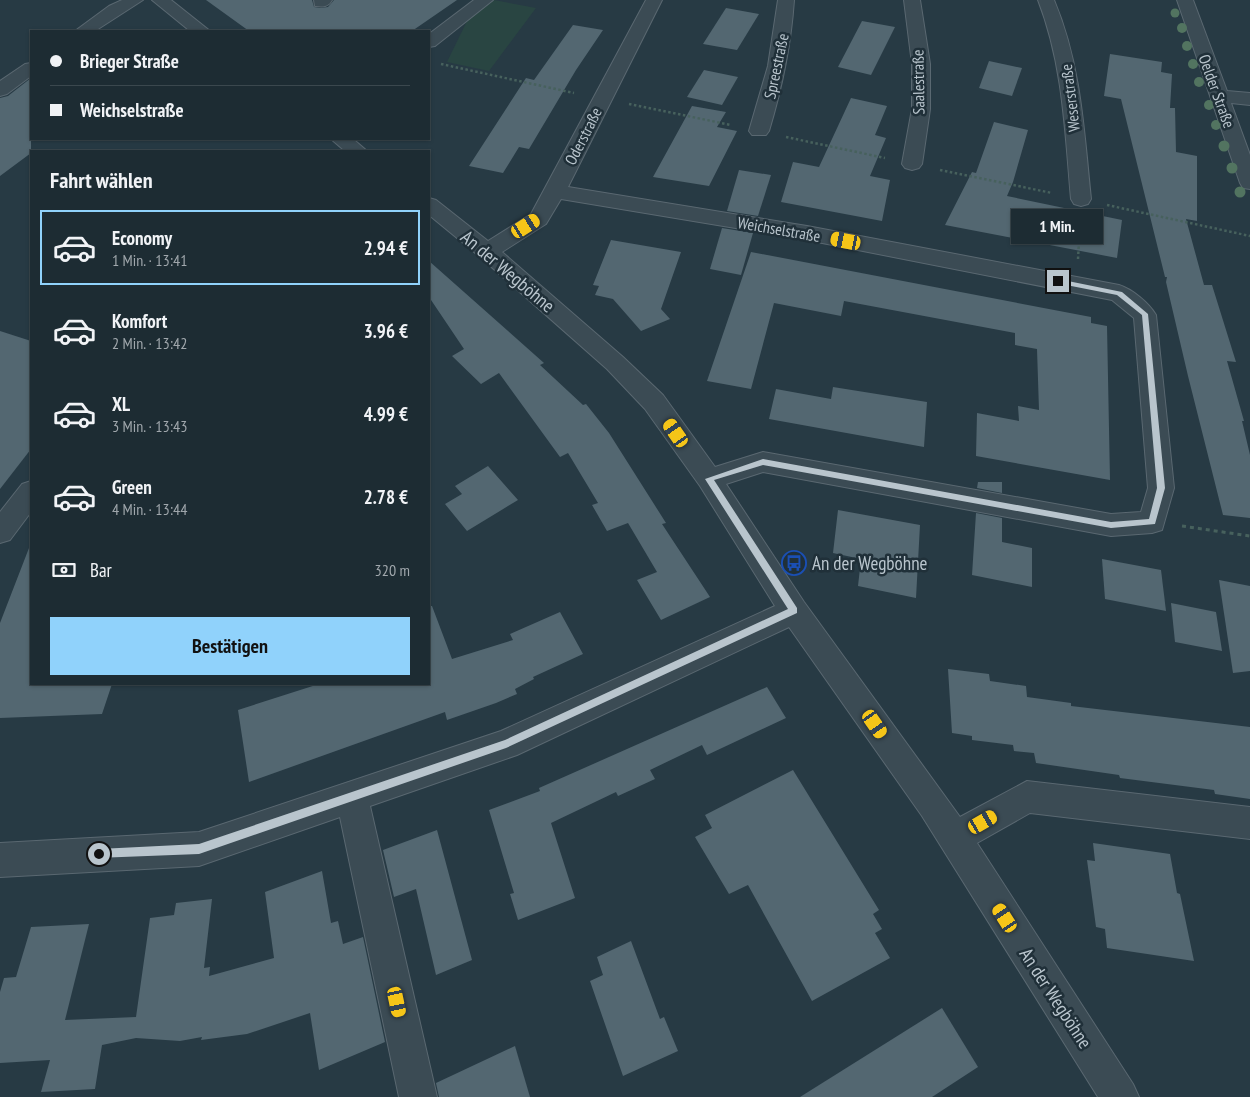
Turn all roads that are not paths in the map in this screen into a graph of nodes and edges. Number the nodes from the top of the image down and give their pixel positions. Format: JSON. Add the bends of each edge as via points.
{"nodes":[{"id":1,"x":134,"y":0,"type":"edge"},
{"id":2,"x":160,"y":0,"type":"edge"},
{"id":3,"x":485,"y":0,"type":"edge"},
{"id":4,"x":654,"y":0,"type":"edge"},
{"id":5,"x":786,"y":0,"type":"edge"},
{"id":6,"x":912,"y":0,"type":"edge"},
{"id":7,"x":1046,"y":0,"type":"edge"},
{"id":8,"x":1184,"y":0,"type":"edge"},
{"id":9,"x":86,"y":30,"type":"edge"},
{"id":10,"x":200,"y":30,"type":"edge"},
{"id":11,"x":430,"y":41,"type":"edge"},
{"id":12,"x":30,"y":69,"type":"edge"},
{"id":13,"x":0,"y":90,"type":"edge"},
{"id":14,"x":1219,"y":96,"type":"junction"},
{"id":15,"x":1250,"y":99,"type":"edge"},
{"id":16,"x":759,"y":131,"type":"dead end"},
{"id":17,"x":342,"y":140,"type":"edge"},
{"id":18,"x":356,"y":150,"type":"edge"},
{"id":19,"x":912,"y":164,"type":"dead end"},
{"id":20,"x":1250,"y":183,"type":"edge"},
{"id":21,"x":555,"y":191,"type":"junction"},
{"id":22,"x":1080,"y":199,"type":"road end"},
{"id":23,"x":430,"y":207,"type":"edge"},
{"id":24,"x":487,"y":251,"type":"junction"},
{"id":25,"x":709,"y":479,"type":"junction"},
{"id":26,"x":30,"y":493,"type":"edge"},
{"id":27,"x":0,"y":532,"type":"edge"},
{"id":28,"x":794,"y":611,"type":"junction"},
{"id":29,"x":352,"y":796,"type":"junction"},
{"id":30,"x":1250,"y":824,"type":"edge"},
{"id":31,"x":954,"y":838,"type":"junction"},
{"id":32,"x":0,"y":860,"type":"edge"},
{"id":33,"x":418,"y":1097,"type":"edge"},
{"id":34,"x":1120,"y":1097,"type":"edge"}],
"edges":[{"from":1,"to":9,"type":"street"},
{"from":2,"to":10,"type":"street"},
{"from":3,"to":11,"type":"street"},
{"from":4,"to":21,"type":"street","name":"Oderstraße"},
{"from":5,"to":16,"type":"street","name":"Spreestraße","via":[[784,35],[775,81]]},
{"from":6,"to":19,"type":"street","name":"Saalestraße","via":[[921,73],[921,109]]},
{"from":7,"to":22,"type":"street","name":"Weserstraße","via":[[1056,19],[1068,70]]},
{"from":8,"to":14,"type":"street","name":"Oelder Straße"},
{"from":12,"to":13,"type":"street"},
{"from":14,"to":15,"type":"street"},
{"from":14,"to":20,"type":"street","name":"Oelder Straße"},
{"from":17,"to":18,"type":"street"},
{"from":21,"to":24,"type":"street","name":"Oderstraße","via":[[539,219]]},
{"from":21,"to":25,"type":"street","name":"Weichselstraße","via":[[807,233],[1077,285],[1119,294],[1145,314],[1161,488],[1152,522],[1111,525],[763,462]]},
{"from":23,"to":24,"type":"street","name":"An der Wegböhne"},
{"from":24,"to":25,"type":"street","name":"An der Wegböhne","via":[[615,363],[654,402]]},
{"from":25,"to":28,"type":"street","name":"An der Wegböhne"},
{"from":26,"to":27,"type":"street"},
{"from":28,"to":29,"type":"street","via":[[506,744]]},
{"from":28,"to":31,"type":"street","name":"An der Wegböhne"},
{"from":29,"to":32,"type":"street","via":[[199,849]]},
{"from":29,"to":33,"type":"street"},
{"from":30,"to":31,"type":"street","via":[[1027,797]]},
{"from":31,"to":34,"type":"street","name":"An der Wegböhne"}]}
